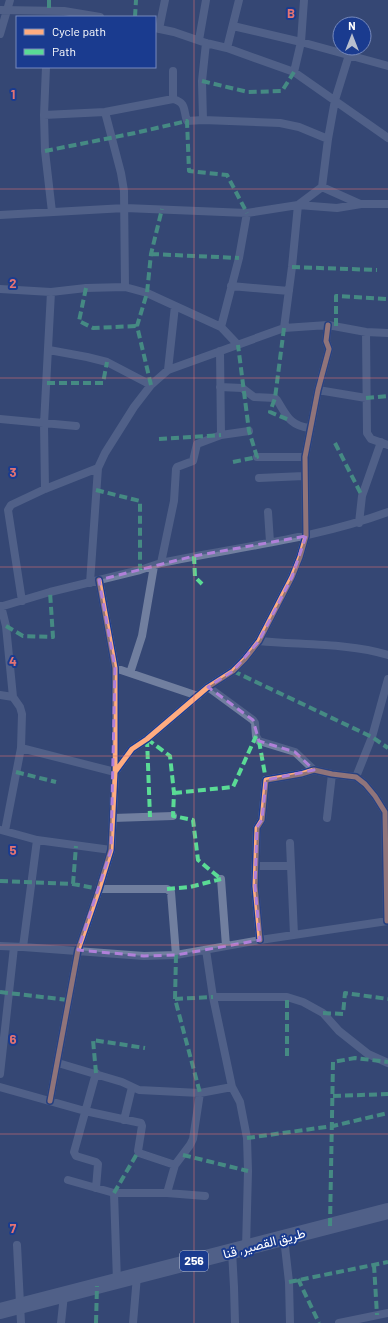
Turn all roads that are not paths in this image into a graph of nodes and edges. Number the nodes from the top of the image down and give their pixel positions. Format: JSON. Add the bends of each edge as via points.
{"nodes":[{"id":1,"x":10,"y":0,"type":"edge"},
{"id":2,"x":165,"y":0,"type":"edge"},
{"id":3,"x":206,"y":0,"type":"edge"},
{"id":4,"x":239,"y":0,"type":"edge"},
{"id":5,"x":304,"y":0,"type":"edge"},
{"id":6,"x":4,"y":11,"type":"edge"},
{"id":7,"x":49,"y":14,"type":"edge"},
{"id":8,"x":94,"y":16,"type":"edge"},
{"id":9,"x":233,"y":26,"type":"junction"},
{"id":10,"x":157,"y":29,"type":"edge"},
{"id":11,"x":0,"y":34,"type":"edge"},
{"id":12,"x":202,"y":42,"type":"junction"},
{"id":13,"x":301,"y":42,"type":"junction"},
{"id":14,"x":227,"y":48,"type":"junction"},
{"id":15,"x":332,"y":50,"type":"edge"},
{"id":16,"x":349,"y":56,"type":"edge"},
{"id":17,"x":353,"y":56,"type":"edge"},
{"id":18,"x":388,"y":66,"type":"edge"},
{"id":19,"x":46,"y":68,"type":"edge"},
{"id":20,"x":174,"y":72,"type":"dead end"},
{"id":21,"x":294,"y":72,"type":"junction"},
{"id":22,"x":174,"y":99,"type":"junction"},
{"id":23,"x":335,"y":100,"type":"junction"},
{"id":24,"x":105,"y":112,"type":"junction"},
{"id":25,"x":44,"y":115,"type":"junction"},
{"id":26,"x":203,"y":120,"type":"junction"},
{"id":27,"x":388,"y":138,"type":"edge"},
{"id":28,"x":328,"y":139,"type":"junction"},
{"id":29,"x":322,"y":187,"type":"junction"},
{"id":30,"x":298,"y":204,"type":"junction"},
{"id":31,"x":361,"y":204,"type":"junction"},
{"id":32,"x":388,"y":204,"type":"edge"},
{"id":33,"x":125,"y":208,"type":"junction"},
{"id":34,"x":52,"y":212,"type":"junction"},
{"id":35,"x":247,"y":213,"type":"junction"},
{"id":36,"x":0,"y":215,"type":"edge"},
{"id":37,"x":231,"y":286,"type":"junction"},
{"id":38,"x":125,"y":287,"type":"junction"},
{"id":39,"x":0,"y":289,"type":"edge"},
{"id":40,"x":289,"y":291,"type":"junction"},
{"id":41,"x":51,"y":292,"type":"junction"},
{"id":42,"x":175,"y":306,"type":"junction"},
{"id":43,"x":328,"y":325,"type":"junction"},
{"id":44,"x":221,"y":327,"type":"junction"},
{"id":45,"x":284,"y":328,"type":"junction"},
{"id":46,"x":366,"y":332,"type":"junction"},
{"id":47,"x":388,"y":333,"type":"edge"},
{"id":48,"x":238,"y":344,"type":"junction"},
{"id":49,"x":49,"y":350,"type":"junction"},
{"id":50,"x":220,"y":351,"type":"junction"},
{"id":51,"x":168,"y":370,"type":"junction"},
{"id":52,"x":151,"y":385,"type":"junction"},
{"id":53,"x":220,"y":387,"type":"junction"},
{"id":54,"x":318,"y":390,"type":"junction"},
{"id":55,"x":366,"y":398,"type":"junction"},
{"id":56,"x":0,"y":419,"type":"edge"},
{"id":57,"x":44,"y":424,"type":"junction"},
{"id":58,"x":76,"y":426,"type":"dead end"},
{"id":59,"x":310,"y":428,"type":"junction"},
{"id":60,"x":249,"y":431,"type":"dead end"},
{"id":61,"x":221,"y":435,"type":"junction"},
{"id":62,"x":384,"y":443,"type":"edge"},
{"id":63,"x":305,"y":457,"type":"junction"},
{"id":64,"x":257,"y":458,"type":"dead end"},
{"id":65,"x":98,"y":468,"type":"junction"},
{"id":66,"x":304,"y":476,"type":"junction"},
{"id":67,"x":259,"y":478,"type":"dead end"},
{"id":68,"x":45,"y":489,"type":"junction"},
{"id":69,"x":268,"y":512,"type":"dead end"},
{"id":70,"x":388,"y":512,"type":"edge"},
{"id":71,"x":358,"y":523,"type":"junction"},
{"id":72,"x":306,"y":536,"type":"junction"},
{"id":73,"x":270,"y":542,"type":"junction"},
{"id":74,"x":158,"y":564,"type":"junction"},
{"id":75,"x":100,"y":580,"type":"junction"},
{"id":76,"x":90,"y":583,"type":"junction"},
{"id":77,"x":22,"y":601,"type":"junction"},
{"id":78,"x":0,"y":606,"type":"edge"},
{"id":79,"x":259,"y":641,"type":"junction"},
{"id":80,"x":388,"y":655,"type":"edge"},
{"id":81,"x":115,"y":668,"type":"junction"},
{"id":82,"x":130,"y":673,"type":"junction"},
{"id":83,"x":388,"y":679,"type":"edge"},
{"id":84,"x":208,"y":687,"type":"junction"},
{"id":85,"x":0,"y":695,"type":"edge"},
{"id":86,"x":198,"y":696,"type":"junction"},
{"id":87,"x":13,"y":697,"type":"junction"},
{"id":88,"x":21,"y":748,"type":"junction"},
{"id":89,"x":314,"y":770,"type":"junction"},
{"id":90,"x":115,"y":772,"type":"junction"},
{"id":91,"x":332,"y":774,"type":"junction"},
{"id":92,"x":356,"y":777,"type":"junction"},
{"id":93,"x":386,"y":813,"type":"edge"},
{"id":94,"x":173,"y":816,"type":"dead end"},
{"id":95,"x":113,"y":818,"type":"junction"},
{"id":96,"x":327,"y":818,"type":"dead end"},
{"id":97,"x":3,"y":831,"type":"edge"},
{"id":98,"x":38,"y":840,"type":"junction"},
{"id":99,"x":290,"y":843,"type":"dead end"},
{"id":100,"x":111,"y":850,"type":"junction"},
{"id":101,"x":256,"y":866,"type":"junction"},
{"id":102,"x":291,"y":866,"type":"junction"},
{"id":103,"x":221,"y":879,"type":"dead end"},
{"id":104,"x":100,"y":889,"type":"junction"},
{"id":105,"x":388,"y":921,"type":"edge"},
{"id":106,"x":294,"y":935,"type":"junction"},
{"id":107,"x":260,"y":940,"type":"junction"},
{"id":108,"x":0,"y":946,"type":"edge"},
{"id":109,"x":226,"y":946,"type":"junction"},
{"id":110,"x":14,"y":947,"type":"junction"},
{"id":111,"x":23,"y":947,"type":"junction"},
{"id":112,"x":78,"y":950,"type":"junction"},
{"id":113,"x":206,"y":950,"type":"junction"},
{"id":114,"x":176,"y":955,"type":"junction"},
{"id":115,"x":213,"y":997,"type":"junction"},
{"id":116,"x":58,"y":1063,"type":"junction"},
{"id":117,"x":388,"y":1063,"type":"edge"},
{"id":118,"x":96,"y":1073,"type":"junction"},
{"id":119,"x":0,"y":1074,"type":"edge"},
{"id":120,"x":0,"y":1087,"type":"edge"},
{"id":121,"x":132,"y":1087,"type":"junction"},
{"id":122,"x":232,"y":1087,"type":"junction"},
{"id":123,"x":200,"y":1093,"type":"junction"},
{"id":124,"x":50,"y":1101,"type":"junction"},
{"id":125,"x":85,"y":1111,"type":"junction"},
{"id":126,"x":124,"y":1120,"type":"junction"},
{"id":127,"x":175,"y":1165,"type":"junction"},
{"id":128,"x":68,"y":1180,"type":"dead end"},
{"id":129,"x":96,"y":1188,"type":"junction"},
{"id":130,"x":114,"y":1193,"type":"junction"},
{"id":131,"x":166,"y":1193,"type":"junction"},
{"id":132,"x":205,"y":1196,"type":"dead end"},
{"id":133,"x":388,"y":1211,"type":"edge"},
{"id":134,"x":284,"y":1238,"type":"junction"},
{"id":135,"x":17,"y":1245,"type":"dead end"},
{"id":136,"x":239,"y":1249,"type":"junction"},
{"id":137,"x":137,"y":1276,"type":"junction"},
{"id":138,"x":117,"y":1281,"type":"junction"},
{"id":139,"x":64,"y":1294,"type":"junction"},
{"id":140,"x":20,"y":1306,"type":"junction"},
{"id":141,"x":0,"y":1311,"type":"edge"},
{"id":142,"x":388,"y":1313,"type":"edge"},
{"id":143,"x":349,"y":1322,"type":"edge"},
{"id":144,"x":21,"y":1323,"type":"edge"},
{"id":145,"x":61,"y":1323,"type":"edge"},
{"id":146,"x":133,"y":1323,"type":"edge"},
{"id":147,"x":235,"y":1323,"type":"edge"},
{"id":148,"x":290,"y":1323,"type":"edge"},
{"id":149,"x":339,"y":1323,"type":"edge"}],
"edges":[{"from":1,"to":6,"type":"street"},
{"from":2,"to":10,"type":"street"},
{"from":3,"to":12,"type":"street"},
{"from":4,"to":9,"type":"street"},
{"from":5,"to":13,"type":"street"},
{"from":6,"to":7,"type":"street"},
{"from":6,"to":11,"type":"street"},
{"from":7,"to":8,"type":"street","via":[[64,11]]},
{"from":9,"to":13,"type":"street"},
{"from":9,"to":14,"type":"street"},
{"from":10,"to":12,"type":"street"},
{"from":12,"to":14,"type":"street"},
{"from":12,"to":26,"type":"street"},
{"from":13,"to":15,"type":"street"},
{"from":13,"to":21,"type":"street"},
{"from":14,"to":21,"type":"street"},
{"from":16,"to":23,"type":"street"},
{"from":17,"to":18,"type":"street"},
{"from":19,"to":25,"type":"street"},
{"from":20,"to":22,"type":"street"},
{"from":21,"to":23,"type":"street"},
{"from":22,"to":24,"type":"street"},
{"from":22,"to":26,"type":"street","via":[[183,105],[187,121]]},
{"from":23,"to":27,"type":"street"},
{"from":23,"to":28,"type":"street"},
{"from":24,"to":25,"type":"street"},
{"from":24,"to":33,"type":"street","via":[[123,182]]},
{"from":25,"to":34,"type":"street"},
{"from":26,"to":28,"type":"street","via":[[280,123],[299,127]]},
{"from":28,"to":29,"type":"street"},
{"from":29,"to":30,"type":"street"},
{"from":29,"to":31,"type":"street"},
{"from":30,"to":31,"type":"street","via":[[337,208]]},
{"from":30,"to":35,"type":"street"},
{"from":30,"to":40,"type":"street"},
{"from":31,"to":32,"type":"street"},
{"from":33,"to":34,"type":"street"},
{"from":33,"to":35,"type":"street"},
{"from":33,"to":38,"type":"street"},
{"from":34,"to":36,"type":"street"},
{"from":35,"to":37,"type":"street"},
{"from":37,"to":40,"type":"street"},
{"from":37,"to":44,"type":"street"},
{"from":38,"to":41,"type":"street"},
{"from":38,"to":42,"type":"street","via":[[147,293]]},
{"from":39,"to":41,"type":"street"},
{"from":40,"to":45,"type":"street"},
{"from":41,"to":49,"type":"street"},
{"from":42,"to":44,"type":"street"},
{"from":42,"to":51,"type":"street"},
{"from":43,"to":45,"type":"street"},
{"from":43,"to":46,"type":"street"},
{"from":43,"to":54,"type":"street","via":[[326,341],[329,349]]},
{"from":44,"to":48,"type":"street"},
{"from":45,"to":48,"type":"street"},
{"from":46,"to":47,"type":"street"},
{"from":46,"to":55,"type":"street"},
{"from":48,"to":50,"type":"street"},
{"from":49,"to":52,"type":"street","via":[[107,362]]},
{"from":49,"to":57,"type":"street"},
{"from":50,"to":51,"type":"street"},
{"from":50,"to":53,"type":"street"},
{"from":51,"to":52,"type":"street"},
{"from":52,"to":65,"type":"street","via":[[134,407]]},
{"from":53,"to":59,"type":"street","via":[[242,388],[254,397],[275,398],[289,420],[301,427]]},
{"from":53,"to":61,"type":"street"},
{"from":54,"to":55,"type":"street"},
{"from":54,"to":59,"type":"street"},
{"from":55,"to":62,"type":"street","via":[[367,433],[371,439]]},
{"from":56,"to":57,"type":"street"},
{"from":57,"to":58,"type":"street"},
{"from":57,"to":68,"type":"street"},
{"from":59,"to":63,"type":"street"},
{"from":60,"to":61,"type":"street"},
{"from":61,"to":74,"type":"street","via":[[197,444],[192,461],[179,465],[176,469],[174,502]]},
{"from":62,"to":71,"type":"street","via":[[362,496]]},
{"from":63,"to":64,"type":"street"},
{"from":63,"to":66,"type":"street"},
{"from":65,"to":68,"type":"street"},
{"from":65,"to":76,"type":"street"},
{"from":66,"to":67,"type":"street"},
{"from":66,"to":72,"type":"street"},
{"from":68,"to":77,"type":"street","via":[[11,505],[8,510]]},
{"from":69,"to":73,"type":"street"},
{"from":70,"to":71,"type":"street"},
{"from":71,"to":72,"type":"street"},
{"from":72,"to":73,"type":"street"},
{"from":72,"to":79,"type":"street","via":[[292,577]]},
{"from":73,"to":74,"type":"street"},
{"from":74,"to":75,"type":"street"},
{"from":74,"to":82,"type":"street","via":[[142,636]]},
{"from":75,"to":76,"type":"street"},
{"from":75,"to":81,"type":"street"},
{"from":76,"to":77,"type":"street"},
{"from":77,"to":78,"type":"street"},
{"from":78,"to":87,"type":"street","via":[[6,626]]},
{"from":79,"to":80,"type":"street","via":[[337,647]]},
{"from":79,"to":84,"type":"street","via":[[233,671]]},
{"from":81,"to":82,"type":"street"},
{"from":81,"to":90,"type":"street"},
{"from":82,"to":86,"type":"street"},
{"from":83,"to":92,"type":"street","via":[[372,737]]},
{"from":84,"to":86,"type":"street"},
{"from":84,"to":89,"type":"street","via":[[253,720],[259,741],[295,752]]},
{"from":85,"to":87,"type":"street"},
{"from":86,"to":90,"type":"street","via":[[132,749]]},
{"from":87,"to":88,"type":"street","via":[[22,714]]},
{"from":88,"to":90,"type":"street"},
{"from":88,"to":97,"type":"street"},
{"from":89,"to":91,"type":"street"},
{"from":89,"to":101,"type":"street","via":[[266,780],[262,820],[257,828]]},
{"from":90,"to":95,"type":"street"},
{"from":91,"to":92,"type":"street"},
{"from":91,"to":96,"type":"street"},
{"from":92,"to":93,"type":"street","via":[[365,784]]},
{"from":93,"to":105,"type":"street"},
{"from":94,"to":95,"type":"street"},
{"from":95,"to":100,"type":"street"},
{"from":97,"to":98,"type":"street"},
{"from":98,"to":100,"type":"street"},
{"from":98,"to":111,"type":"street"},
{"from":99,"to":102,"type":"street"},
{"from":100,"to":104,"type":"street"},
{"from":101,"to":102,"type":"street"},
{"from":101,"to":107,"type":"street","via":[[255,886]]},
{"from":102,"to":106,"type":"street"},
{"from":103,"to":109,"type":"street"},
{"from":104,"to":112,"type":"street"},
{"from":104,"to":114,"type":"street","via":[[169,890]]},
{"from":105,"to":106,"type":"street"},
{"from":106,"to":107,"type":"street"},
{"from":107,"to":109,"type":"street"},
{"from":108,"to":110,"type":"street"},
{"from":109,"to":113,"type":"street"},
{"from":110,"to":111,"type":"street"},
{"from":110,"to":119,"type":"street"},
{"from":111,"to":112,"type":"street"},
{"from":112,"to":114,"type":"street","via":[[144,956]]},
{"from":112,"to":116,"type":"street"},
{"from":113,"to":114,"type":"street"},
{"from":113,"to":115,"type":"street"},
{"from":115,"to":117,"type":"street","via":[[287,997],[302,1002],[323,1013],[339,1031],[368,1054]]},
{"from":115,"to":122,"type":"street"},
{"from":116,"to":118,"type":"street"},
{"from":116,"to":124,"type":"street"},
{"from":118,"to":121,"type":"street"},
{"from":118,"to":125,"type":"street"},
{"from":120,"to":124,"type":"street"},
{"from":121,"to":123,"type":"street","via":[[139,1090]]},
{"from":121,"to":126,"type":"street"},
{"from":122,"to":123,"type":"street"},
{"from":122,"to":136,"type":"street","via":[[240,1102],[247,1138],[248,1172]]},
{"from":123,"to":127,"type":"street","via":[[193,1139]]},
{"from":124,"to":125,"type":"street"},
{"from":125,"to":126,"type":"street"},
{"from":125,"to":129,"type":"street","via":[[74,1152],[76,1156],[98,1164]]},
{"from":126,"to":127,"type":"street","via":[[142,1124],[139,1153]]},
{"from":127,"to":131,"type":"street"},
{"from":128,"to":129,"type":"street"},
{"from":129,"to":130,"type":"street"},
{"from":130,"to":131,"type":"street"},
{"from":130,"to":138,"type":"street"},
{"from":131,"to":132,"type":"street"},
{"from":133,"to":134,"type":"highway","name":"طريق القصير, قنا","number":"256"},
{"from":134,"to":136,"type":"highway","name":"طريق القصير, قنا","number":"256"},
{"from":134,"to":148,"type":"street"},
{"from":135,"to":140,"type":"street"},
{"from":136,"to":137,"type":"highway","name":"طريق القصير, قنا","number":"256"},
{"from":136,"to":147,"type":"street","via":[[234,1287]]},
{"from":137,"to":138,"type":"highway","name":"طريق القصير, قنا","number":"256"},
{"from":137,"to":146,"type":"street"},
{"from":138,"to":139,"type":"highway","name":"طريق القصير, قنا","number":"256"},
{"from":139,"to":140,"type":"highway","name":"طريق القصير, قنا","number":"256"},
{"from":139,"to":145,"type":"street"},
{"from":140,"to":141,"type":"highway","name":"طريق القصير, قنا","number":"256"},
{"from":140,"to":144,"type":"street"},
{"from":142,"to":143,"type":"street"},
{"from":143,"to":149,"type":"street"}]}
